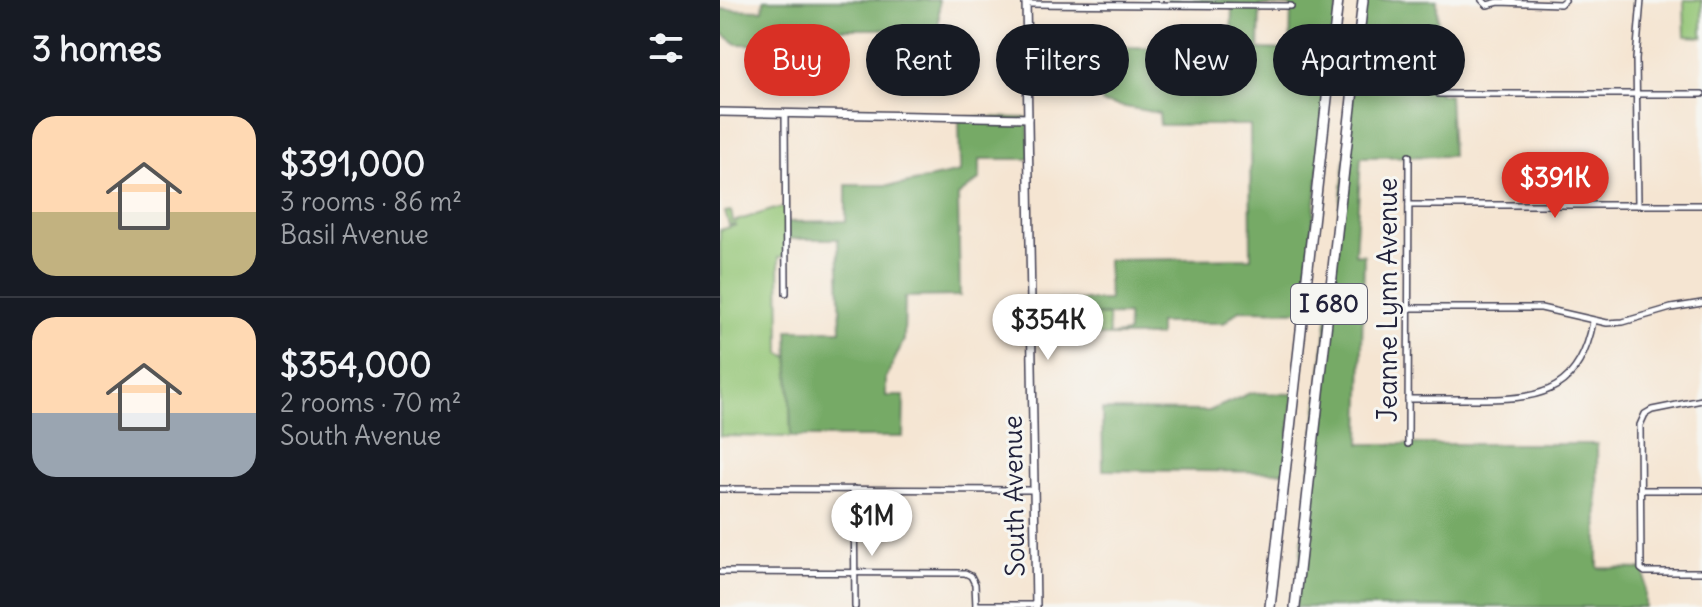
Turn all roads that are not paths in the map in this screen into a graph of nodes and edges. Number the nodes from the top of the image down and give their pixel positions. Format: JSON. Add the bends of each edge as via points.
{"nodes":[{"id":1,"x":1338,"y":0,"type":"edge"},
{"id":2,"x":1363,"y":0,"type":"edge"},
{"id":3,"x":1565,"y":0,"type":"edge"},
{"id":4,"x":1641,"y":0,"type":"edge"},
{"id":5,"x":1026,"y":2,"type":"edge"},
{"id":6,"x":1483,"y":2,"type":"edge"},
{"id":7,"x":1291,"y":6,"type":"dead end"},
{"id":8,"x":1465,"y":94,"type":"edge"},
{"id":9,"x":1637,"y":94,"type":"junction"},
{"id":10,"x":1702,"y":94,"type":"edge"},
{"id":11,"x":720,"y":112,"type":"edge"},
{"id":12,"x":785,"y":113,"type":"junction"},
{"id":13,"x":1028,"y":118,"type":"junction"},
{"id":14,"x":1409,"y":156,"type":"dead end"},
{"id":15,"x":1409,"y":205,"type":"junction"},
{"id":16,"x":1638,"y":205,"type":"junction"},
{"id":17,"x":1702,"y":205,"type":"edge"},
{"id":18,"x":786,"y":293,"type":"dead end"},
{"id":19,"x":1702,"y":303,"type":"edge"},
{"id":20,"x":1408,"y":308,"type":"junction"},
{"id":21,"x":1593,"y":322,"type":"junction"},
{"id":22,"x":1408,"y":399,"type":"junction"},
{"id":23,"x":1702,"y":400,"type":"edge"},
{"id":24,"x":1408,"y":444,"type":"dead end"},
{"id":25,"x":720,"y":489,"type":"edge"},
{"id":26,"x":854,"y":489,"type":"junction"},
{"id":27,"x":1034,"y":490,"type":"junction"},
{"id":28,"x":1640,"y":490,"type":"junction"},
{"id":29,"x":1702,"y":490,"type":"edge"},
{"id":30,"x":720,"y":572,"type":"edge"},
{"id":31,"x":1702,"y":572,"type":"edge"},
{"id":32,"x":855,"y":573,"type":"junction"},
{"id":33,"x":976,"y":606,"type":"edge"},
{"id":34,"x":1036,"y":606,"type":"edge"},
{"id":35,"x":855,"y":607,"type":"edge"},
{"id":36,"x":1270,"y":607,"type":"edge"},
{"id":37,"x":1295,"y":607,"type":"edge"}],
"edges":[{"from":1,"to":36,"type":"highway","number":"I 680"},
{"from":2,"to":37,"type":"highway","number":"I 680"},
{"from":3,"to":6,"type":"street"},
{"from":4,"to":9,"type":"street"},
{"from":5,"to":7,"type":"street"},
{"from":5,"to":13,"type":"main road","name":"South Avenue"},
{"from":8,"to":9,"type":"street"},
{"from":9,"to":10,"type":"street"},
{"from":9,"to":16,"type":"street"},
{"from":11,"to":12,"type":"main road"},
{"from":12,"to":13,"type":"main road"},
{"from":12,"to":18,"type":"street"},
{"from":13,"to":27,"type":"main road","name":"South Avenue"},
{"from":14,"to":15,"type":"street","name":"Jeanne Lynn Avenue"},
{"from":15,"to":16,"type":"street"},
{"from":15,"to":20,"type":"street","name":"Jeanne Lynn Avenue"},
{"from":16,"to":17,"type":"street"},
{"from":19,"to":21,"type":"street","via":[[1623,322]]},
{"from":20,"to":21,"type":"street","via":[[1541,308]]},
{"from":20,"to":22,"type":"street","name":"Jeanne Lynn Avenue"},
{"from":21,"to":22,"type":"street","via":[[1576,367],[1544,392],[1516,399]]},
{"from":22,"to":24,"type":"street","name":"Jeanne Lynn Avenue"},
{"from":23,"to":28,"type":"street","via":[[1659,408],[1642,418]]},
{"from":25,"to":26,"type":"street"},
{"from":26,"to":27,"type":"street"},
{"from":26,"to":32,"type":"street"},
{"from":27,"to":34,"type":"main road","name":"South Avenue"},
{"from":28,"to":29,"type":"street"},
{"from":28,"to":31,"type":"street","via":[[1642,570]]},
{"from":30,"to":32,"type":"street"},
{"from":32,"to":33,"type":"street","via":[[965,573],[973,579]]},
{"from":32,"to":35,"type":"street"},
{"from":33,"to":34,"type":"street"}]}
